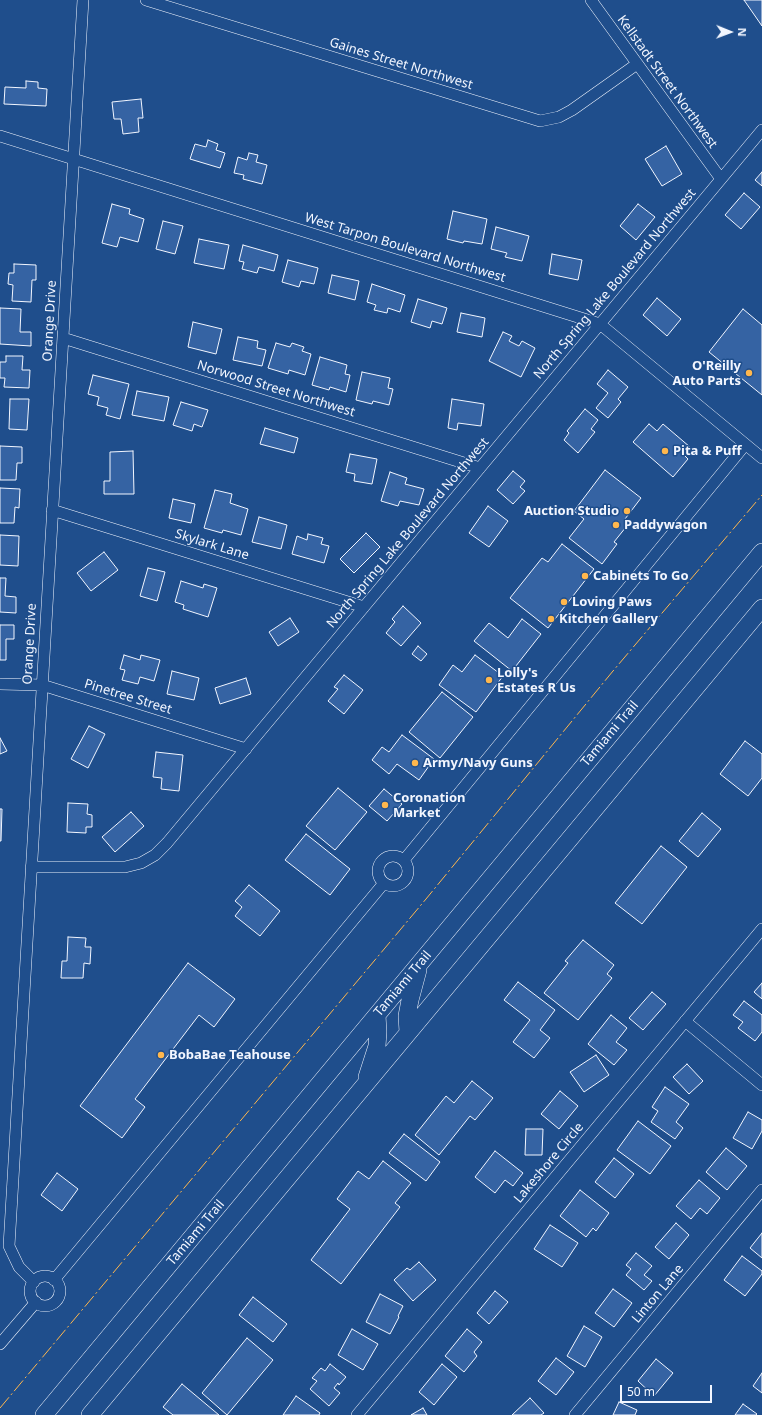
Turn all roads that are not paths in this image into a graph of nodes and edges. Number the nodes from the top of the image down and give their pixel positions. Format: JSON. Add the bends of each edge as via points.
{"nodes":[{"id":1,"x":83,"y":0,"type":"edge"},
{"id":2,"x":146,"y":0,"type":"edge"},
{"id":3,"x":591,"y":0,"type":"edge"},
{"id":4,"x":637,"y":64,"type":"junction"},
{"id":5,"x":762,"y":130,"type":"edge"},
{"id":6,"x":0,"y":136,"type":"edge"},
{"id":7,"x":74,"y":159,"type":"junction"},
{"id":8,"x":720,"y":180,"type":"junction"},
{"id":9,"x":600,"y":324,"type":"junction"},
{"id":10,"x":63,"y":338,"type":"junction"},
{"id":11,"x":745,"y":445,"type":"junction"},
{"id":12,"x":762,"y":458,"type":"edge"},
{"id":13,"x":480,"y":468,"type":"junction"},
{"id":14,"x":52,"y":510,"type":"junction"},
{"id":15,"x":762,"y":552,"type":"edge"},
{"id":16,"x":364,"y":607,"type":"junction"},
{"id":17,"x":762,"y":608,"type":"edge"},
{"id":18,"x":0,"y":684,"type":"edge"},
{"id":19,"x":42,"y":685,"type":"junction"},
{"id":20,"x":246,"y":749,"type":"junction"},
{"id":21,"x":404,"y":860,"type":"junction"},
{"id":22,"x":31,"y":867,"type":"junction"},
{"id":23,"x":384,"y":883,"type":"junction"},
{"id":24,"x":762,"y":928,"type":"edge"},
{"id":25,"x":420,"y":964,"type":"junction"},
{"id":26,"x":377,"y":1015,"type":"junction"},
{"id":27,"x":685,"y":1021,"type":"junction"},
{"id":28,"x":408,"y":1032,"type":"junction"},
{"id":29,"x":365,"y":1085,"type":"junction"},
{"id":30,"x":762,"y":1085,"type":"edge"},
{"id":31,"x":0,"y":1187,"type":"edge"},
{"id":32,"x":11,"y":1187,"type":"junction"},
{"id":33,"x":762,"y":1190,"type":"edge"},
{"id":34,"x":54,"y":1280,"type":"junction"},
{"id":35,"x":34,"y":1282,"type":"junction"},
{"id":36,"x":36,"y":1302,"type":"junction"},
{"id":37,"x":0,"y":1344,"type":"edge"},
{"id":38,"x":44,"y":1415,"type":"edge"},
{"id":39,"x":90,"y":1415,"type":"edge"},
{"id":40,"x":357,"y":1415,"type":"edge"},
{"id":41,"x":575,"y":1415,"type":"edge"}],
"edges":[{"from":1,"to":7,"type":"street","name":"Orange Drive"},
{"from":2,"to":4,"type":"street","name":"Gaines Street Northwest","via":[[540,121],[559,117],[572,110]]},
{"from":3,"to":4,"type":"street","name":"Kellstadt Street Northwest"},
{"from":4,"to":8,"type":"street","name":"Kellstadt Street Northwest"},
{"from":5,"to":8,"type":"street","name":"North Spring Lake Boulevard Northwest"},
{"from":6,"to":7,"type":"street","name":"West Tarpon Boulevard Northwest"},
{"from":7,"to":9,"type":"street","name":"West Tarpon Boulevard Northwest"},
{"from":7,"to":10,"type":"street","name":"Orange Drive"},
{"from":8,"to":9,"type":"street","name":"North Spring Lake Boulevard Northwest"},
{"from":9,"to":11,"type":"street","name":"West Tarpon Boulevard Northwest"},
{"from":9,"to":13,"type":"street","name":"North Spring Lake Boulevard Northwest"},
{"from":10,"to":13,"type":"street","name":"Norwood Street Northwest"},
{"from":10,"to":14,"type":"street","name":"Orange Drive"},
{"from":11,"to":12,"type":"street","name":"West Tarpon Boulevard Northwest"},
{"from":11,"to":21,"type":"street"},
{"from":13,"to":16,"type":"street","name":"North Spring Lake Boulevard Northwest"},
{"from":14,"to":16,"type":"street","name":"Skylark Lane"},
{"from":14,"to":19,"type":"street","name":"Orange Drive"},
{"from":15,"to":25,"type":"main road","name":"Tamiami Trail"},
{"from":16,"to":20,"type":"street","name":"North Spring Lake Boulevard Northwest"},
{"from":17,"to":28,"type":"main road"},
{"from":18,"to":19,"type":"street","name":"Pinetree Street"},
{"from":19,"to":20,"type":"street","name":"Pinetree Street"},
{"from":19,"to":22,"type":"street","name":"Orange Drive"},
{"from":20,"to":22,"type":"street","name":"North Spring Lake Boulevard Northwest","via":[[155,855],[141,863],[125,867]]},
{"from":21,"to":23,"type":"street","via":[[409,871],[405,881],[396,886]]},
{"from":21,"to":23,"type":"street","via":[[393,855],[380,862],[378,872]]},
{"from":22,"to":32,"type":"street","name":"Orange Drive"},
{"from":23,"to":34,"type":"street"},
{"from":24,"to":27,"type":"street","name":"Lakeshore Circle"},
{"from":25,"to":26,"type":"main road","name":"Tamiami Trail"},
{"from":25,"to":28,"type":"main road","via":[[407,1016]]},
{"from":26,"to":29,"type":"main road","via":[[377,1046]]},
{"from":26,"to":38,"type":"main road","name":"Tamiami Trail"},
{"from":27,"to":30,"type":"street"},
{"from":27,"to":40,"type":"street","name":"Lakeshore Circle"},
{"from":28,"to":29,"type":"main road"},
{"from":29,"to":39,"type":"main road"},
{"from":31,"to":32,"type":"street"},
{"from":32,"to":35,"type":"street","name":"Orange Drive","via":[[9,1246],[18,1266]]},
{"from":33,"to":41,"type":"street","name":"Linton Lane"},
{"from":34,"to":35,"type":"street","via":[[46,1276]]},
{"from":34,"to":36,"type":"street","via":[[58,1283],[60,1293],[55,1302],[46,1306]]},
{"from":35,"to":36,"type":"street","via":[[31,1286],[31,1295]]},
{"from":36,"to":37,"type":"street"}]}
